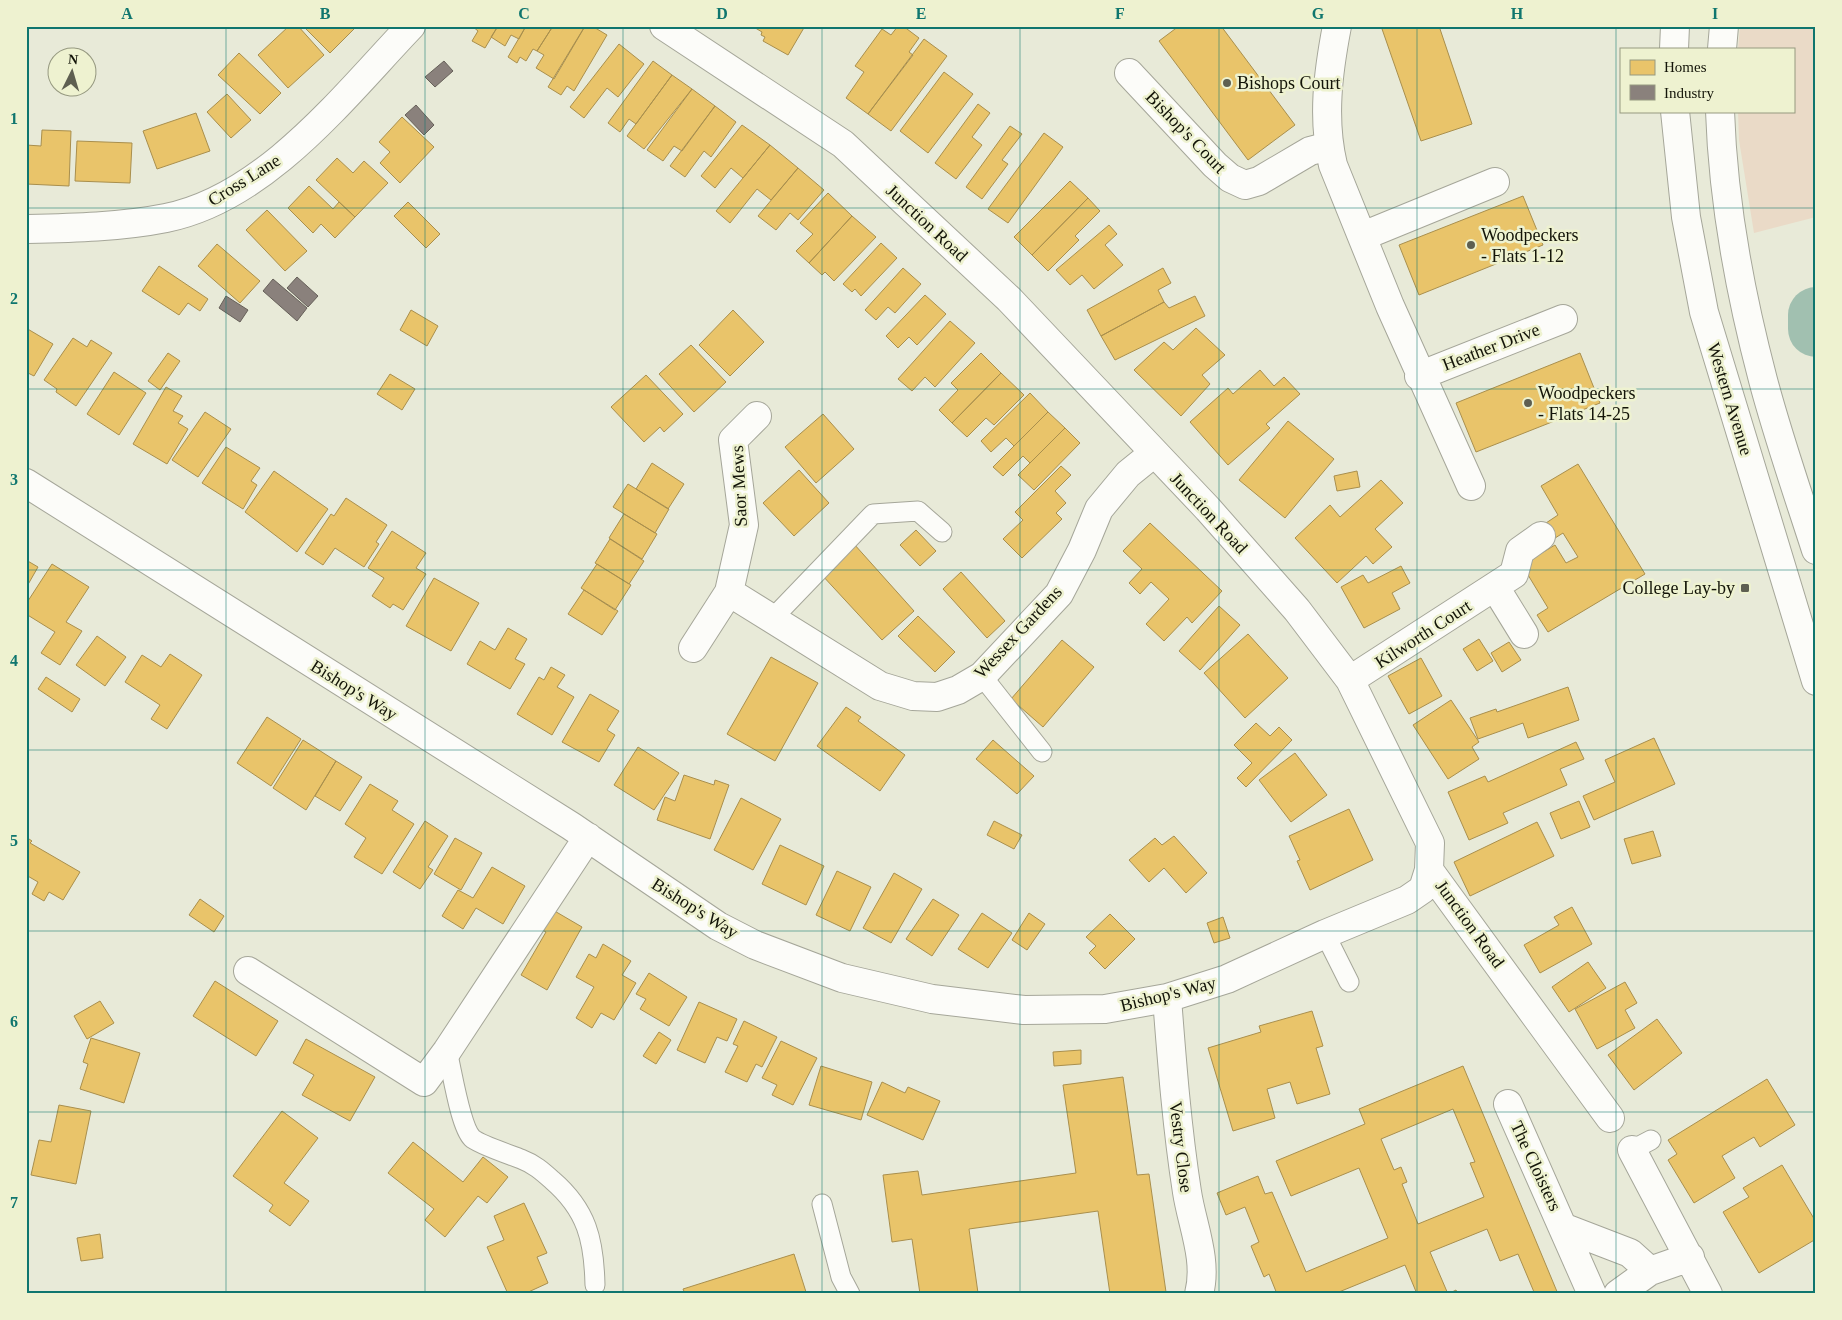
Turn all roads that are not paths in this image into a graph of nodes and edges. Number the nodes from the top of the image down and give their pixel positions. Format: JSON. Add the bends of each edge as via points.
{"nodes":[{"id":1,"x":411,"y":26,"type":"edge"},
{"id":2,"x":664,"y":26,"type":"edge"},
{"id":3,"x":1337,"y":26,"type":"edge"},
{"id":4,"x":1675,"y":26,"type":"edge"},
{"id":5,"x":1724,"y":26,"type":"edge"},
{"id":6,"x":1674,"y":48,"type":"edge"},
{"id":7,"x":1722,"y":48,"type":"edge"},
{"id":8,"x":1129,"y":73,"type":"dead end"},
{"id":9,"x":1675,"y":112,"type":"edge"},
{"id":10,"x":1720,"y":112,"type":"edge"},
{"id":11,"x":1328,"y":146,"type":"junction"},
{"id":12,"x":1495,"y":182,"type":"dead end"},
{"id":13,"x":26,"y":229,"type":"edge"},
{"id":14,"x":1363,"y":236,"type":"junction"},
{"id":15,"x":1563,"y":319,"type":"dead end"},
{"id":16,"x":1419,"y":376,"type":"junction"},
{"id":17,"x":757,"y":416,"type":"dead end"},
{"id":18,"x":1154,"y":453,"type":"junction"},
{"id":19,"x":26,"y":483,"type":"edge"},
{"id":20,"x":1471,"y":486,"type":"dead end"},
{"id":21,"x":942,"y":532,"type":"dead end"},
{"id":22,"x":1541,"y":536,"type":"dead end"},
{"id":23,"x":1816,"y":550,"type":"edge"},
{"id":24,"x":1495,"y":587,"type":"junction"},
{"id":25,"x":729,"y":592,"type":"junction"},
{"id":26,"x":772,"y":619,"type":"junction"},
{"id":27,"x":1524,"y":634,"type":"dead end"},
{"id":28,"x":693,"y":648,"type":"dead end"},
{"id":29,"x":982,"y":676,"type":"junction"},
{"id":30,"x":1350,"y":680,"type":"junction"},
{"id":31,"x":1816,"y":681,"type":"edge"},
{"id":32,"x":1042,"y":752,"type":"dead end"},
{"id":33,"x":588,"y":837,"type":"junction"},
{"id":34,"x":1429,"y":870,"type":"junction"},
{"id":35,"x":1325,"y":934,"type":"junction"},
{"id":36,"x":248,"y":971,"type":"dead end"},
{"id":37,"x":1349,"y":982,"type":"dead end"},
{"id":38,"x":1166,"y":998,"type":"junction"},
{"id":39,"x":447,"y":1051,"type":"junction"},
{"id":40,"x":1508,"y":1104,"type":"dead end"},
{"id":41,"x":1610,"y":1118,"type":"dead end"},
{"id":42,"x":1642,"y":1145,"type":"dead end"},
{"id":43,"x":822,"y":1204,"type":"dead end"},
{"id":44,"x":1565,"y":1228,"type":"junction"},
{"id":45,"x":1690,"y":1257,"type":"junction"},
{"id":46,"x":1650,"y":1271,"type":"junction"},
{"id":47,"x":595,"y":1285,"type":"dead end"},
{"id":48,"x":850,"y":1294,"type":"edge"},
{"id":49,"x":1199,"y":1294,"type":"edge"},
{"id":50,"x":1592,"y":1294,"type":"edge"},
{"id":51,"x":1618,"y":1294,"type":"edge"},
{"id":52,"x":1708,"y":1294,"type":"edge"}],
"edges":[{"from":1,"to":13,"type":"street","name":"Cross Lane","via":[[293,149],[230,193],[199,208],[167,218],[75,228]]},
{"from":2,"to":18,"type":"street","name":"Junction Road","via":[[843,144],[1009,299]]},
{"from":3,"to":11,"type":"street","name":"Heather Drive","via":[[1326,95]]},
{"from":4,"to":6,"type":"street"},
{"from":5,"to":7,"type":"street"},
{"from":8,"to":11,"type":"street","name":"Bishop's Court","via":[[1215,165],[1244,185],[1259,181],[1310,152]]},
{"from":9,"to":31,"type":"street","name":"Western Avenue","via":[[1686,217],[1704,312]]},
{"from":10,"to":23,"type":"street","via":[[1730,215],[1749,324]]},
{"from":11,"to":14,"type":"street","name":"Heather Drive","via":[[1333,166]]},
{"from":12,"to":14,"type":"street"},
{"from":14,"to":16,"type":"street","name":"Heather Drive"},
{"from":15,"to":16,"type":"street","name":"Heather Drive"},
{"from":16,"to":20,"type":"street","name":"Heather Drive"},
{"from":17,"to":25,"type":"street","name":"Saor Mews","via":[[734,440],[744,525]]},
{"from":18,"to":29,"type":"street","name":"Wessex Gardens","via":[[1128,474],[1099,508],[1059,594]]},
{"from":18,"to":30,"type":"street","name":"Junction Road","via":[[1290,603]]},
{"from":19,"to":33,"type":"street","name":"Bishop's Way"},
{"from":21,"to":26,"type":"lane","via":[[918,511],[873,514]]},
{"from":22,"to":24,"type":"street","name":"Kilworth Court","via":[[1520,550],[1514,574]]},
{"from":24,"to":27,"type":"street"},
{"from":24,"to":30,"type":"street","name":"Kilworth Court"},
{"from":25,"to":26,"type":"street","name":"Wessex Gardens"},
{"from":25,"to":28,"type":"street"},
{"from":26,"to":29,"type":"street","name":"Wessex Gardens","via":[[880,686],[913,696],[937,697],[958,690]]},
{"from":29,"to":32,"type":"lane"},
{"from":30,"to":34,"type":"street","name":"Junction Road","via":[[1430,843]]},
{"from":33,"to":38,"type":"street","name":"Bishop's Way","via":[[718,926],[755,945],[842,978],[932,999],[1024,1010],[1105,1009]]},
{"from":33,"to":39,"type":"street"},
{"from":34,"to":35,"type":"street","name":"Bishop's Way","via":[[1423,888],[1407,900]]},
{"from":34,"to":41,"type":"street","name":"Junction Road"},
{"from":35,"to":37,"type":"lane"},
{"from":35,"to":38,"type":"street","name":"Bishop's Way","via":[[1227,979]]},
{"from":36,"to":39,"type":"street","via":[[424,1082]]},
{"from":38,"to":49,"type":"street","name":"Vestry Close","via":[[1178,1126],[1202,1270]]},
{"from":39,"to":47,"type":"lane","via":[[466,1128],[473,1139],[536,1165],[567,1193],[578,1208],[589,1234]]},
{"from":40,"to":44,"type":"street","name":"The Cloisters"},
{"from":42,"to":45,"type":"street"},
{"from":43,"to":48,"type":"lane","via":[[841,1277]]},
{"from":44,"to":46,"type":"street","name":"The Cloisters","via":[[1630,1253]]},
{"from":44,"to":50,"type":"street","name":"The Cloisters"},
{"from":45,"to":46,"type":"street"},
{"from":45,"to":52,"type":"street"},
{"from":46,"to":51,"type":"street"}]}
